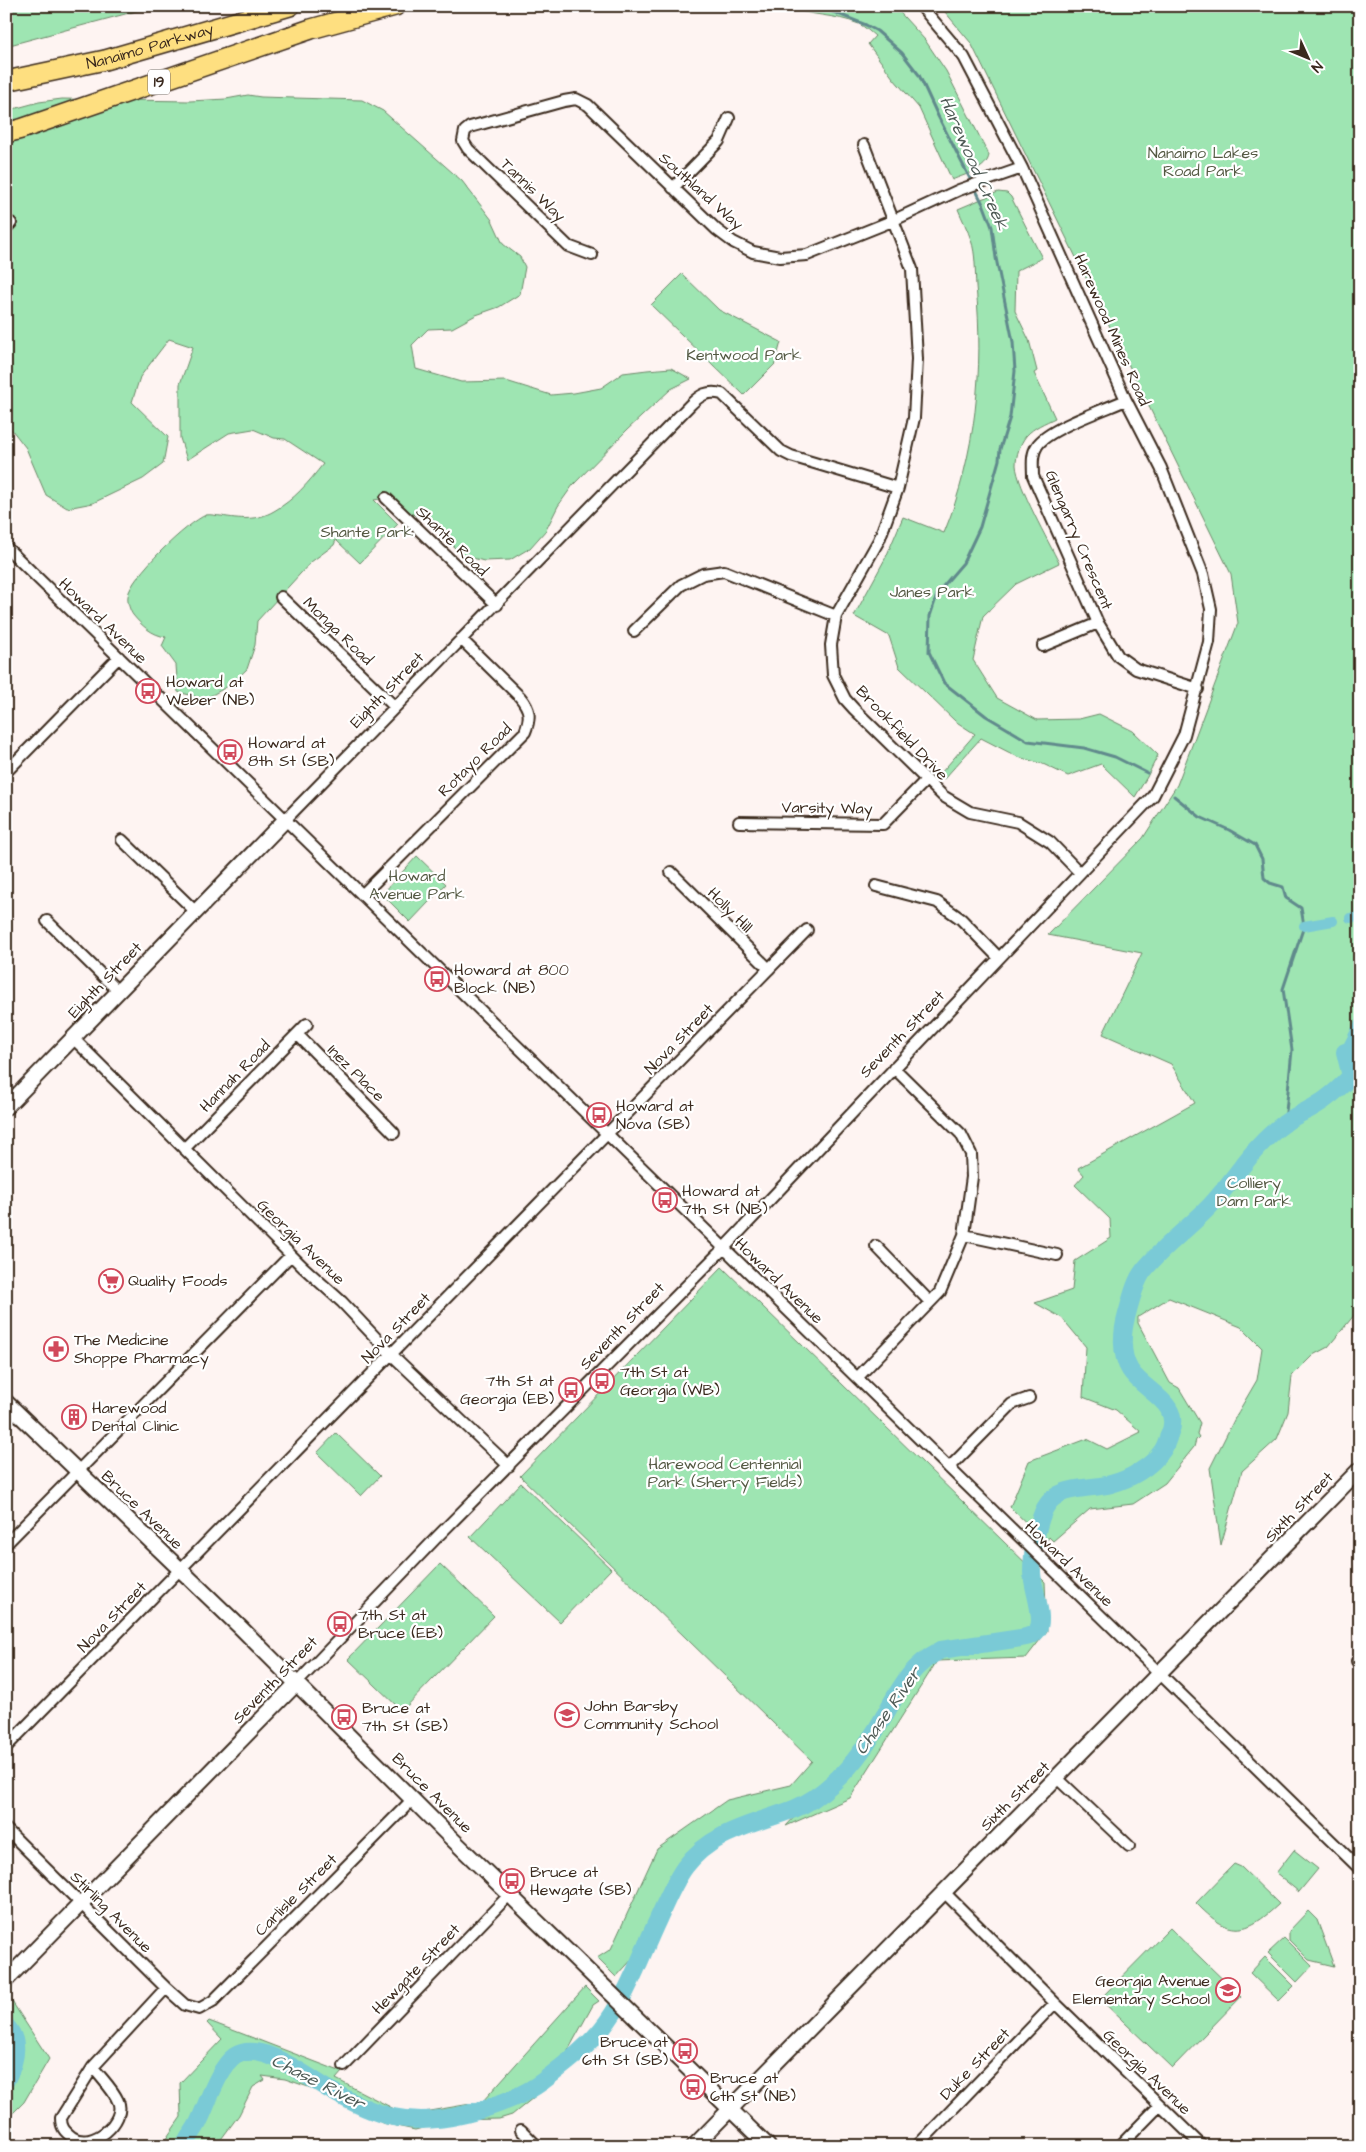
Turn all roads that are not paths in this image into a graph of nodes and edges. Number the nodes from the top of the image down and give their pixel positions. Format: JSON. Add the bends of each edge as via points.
{"nodes":[{"id":1,"x":290,"y":6,"type":"edge"},
{"id":2,"x":395,"y":6,"type":"edge"},
{"id":3,"x":921,"y":6,"type":"edge"},
{"id":4,"x":6,"y":80,"type":"edge"},
{"id":5,"x":729,"y":118,"type":"dead end"},
{"id":6,"x":6,"y":132,"type":"edge"},
{"id":7,"x":463,"y":136,"type":"joint"},
{"id":8,"x":864,"y":145,"type":"dead end"},
{"id":9,"x":1022,"y":168,"type":"junction"},
{"id":10,"x":674,"y":188,"type":"junction"},
{"id":11,"x":892,"y":221,"type":"junction"},
{"id":12,"x":592,"y":255,"type":"dead end"},
{"id":13,"x":1126,"y":400,"type":"junction"},
{"id":14,"x":898,"y":488,"type":"junction"},
{"id":15,"x":386,"y":498,"type":"dead end"},
{"id":16,"x":6,"y":547,"type":"edge"},
{"id":17,"x":281,"y":597,"type":"dead end"},
{"id":18,"x":497,"y":605,"type":"junction"},
{"id":19,"x":836,"y":616,"type":"junction"},
{"id":20,"x":1098,"y":623,"type":"junction"},
{"id":21,"x":634,"y":631,"type":"dead end"},
{"id":22,"x":461,"y":639,"type":"junction"},
{"id":23,"x":1043,"y":646,"type":"dead end"},
{"id":24,"x":119,"y":657,"type":"junction"},
{"id":25,"x":1198,"y":689,"type":"junction"},
{"id":26,"x":395,"y":707,"type":"junction"},
{"id":27,"x":6,"y":772,"type":"edge"},
{"id":28,"x":926,"y":780,"type":"junction"},
{"id":29,"x":286,"y":819,"type":"junction"},
{"id":30,"x":739,"y":822,"type":"dead end"},
{"id":31,"x":122,"y":840,"type":"dead end"},
{"id":32,"x":671,"y":872,"type":"dead end"},
{"id":33,"x":1080,"y":873,"type":"junction"},
{"id":34,"x":876,"y":886,"type":"dead end"},
{"id":35,"x":362,"y":895,"type":"junction"},
{"id":36,"x":196,"y":912,"type":"junction"},
{"id":37,"x":47,"y":921,"type":"dead end"},
{"id":38,"x":807,"y":930,"type":"dead end"},
{"id":39,"x":999,"y":958,"type":"junction"},
{"id":40,"x":769,"y":969,"type":"junction"},
{"id":41,"x":119,"y":992,"type":"junction"},
{"id":42,"x":307,"y":1024,"type":"dead end"},
{"id":43,"x":297,"y":1034,"type":"junction"},
{"id":44,"x":73,"y":1038,"type":"junction"},
{"id":45,"x":894,"y":1068,"type":"junction"},
{"id":46,"x":6,"y":1106,"type":"edge"},
{"id":47,"x":394,"y":1133,"type":"dead end"},
{"id":48,"x":607,"y":1134,"type":"junction"},
{"id":49,"x":184,"y":1149,"type":"junction"},
{"id":50,"x":964,"y":1235,"type":"junction"},
{"id":51,"x":876,"y":1246,"type":"dead end"},
{"id":52,"x":724,"y":1248,"type":"junction"},
{"id":53,"x":291,"y":1255,"type":"junction"},
{"id":54,"x":1057,"y":1255,"type":"dead end"},
{"id":55,"x":930,"y":1302,"type":"junction"},
{"id":56,"x":391,"y":1354,"type":"junction"},
{"id":57,"x":857,"y":1378,"type":"junction"},
{"id":58,"x":1028,"y":1398,"type":"dead end"},
{"id":59,"x":6,"y":1402,"type":"edge"},
{"id":60,"x":509,"y":1466,"type":"junction"},
{"id":61,"x":950,"y":1468,"type":"junction"},
{"id":62,"x":1360,"y":1469,"type":"edge"},
{"id":63,"x":78,"y":1472,"type":"junction"},
{"id":64,"x":6,"y":1544,"type":"edge"},
{"id":65,"x":179,"y":1571,"type":"junction"},
{"id":66,"x":1160,"y":1674,"type":"junction"},
{"id":67,"x":296,"y":1684,"type":"junction"},
{"id":68,"x":6,"y":1747,"type":"edge"},
{"id":69,"x":1057,"y":1778,"type":"junction"},
{"id":70,"x":413,"y":1799,"type":"junction"},
{"id":71,"x":6,"y":1829,"type":"edge"},
{"id":72,"x":1129,"y":1846,"type":"dead end"},
{"id":73,"x":1360,"y":1869,"type":"edge"},
{"id":74,"x":944,"y":1892,"type":"junction"},
{"id":75,"x":510,"y":1894,"type":"junction"},
{"id":76,"x":81,"y":1903,"type":"junction"},
{"id":77,"x":6,"y":1980,"type":"edge"},
{"id":78,"x":166,"y":1988,"type":"junction"},
{"id":79,"x":1055,"y":2003,"type":"junction"},
{"id":80,"x":198,"y":2009,"type":"joint"},
{"id":81,"x":92,"y":2066,"type":"junction"},
{"id":82,"x":344,"y":2066,"type":"dead end"},
{"id":83,"x":1160,"y":2105,"type":"junction"},
{"id":84,"x":730,"y":2109,"type":"junction"},
{"id":85,"x":521,"y":2130,"type":"dead end"},
{"id":86,"x":537,"y":2146,"type":"edge"},
{"id":87,"x":694,"y":2146,"type":"edge"},
{"id":88,"x":768,"y":2146,"type":"edge"},
{"id":89,"x":917,"y":2146,"type":"edge"},
{"id":90,"x":1120,"y":2146,"type":"edge"},
{"id":91,"x":1202,"y":2146,"type":"edge"}],
"edges":[{"from":1,"to":4,"type":"highway","name":"Nanaimo Parkway","number":"19","via":[[105,60]]},
{"from":2,"to":6,"type":"highway","name":"Nanaimo Parkway","number":"19","via":[[311,29]]},
{"from":3,"to":9,"type":"street","name":"Harewood Mines Road","via":[[964,57]]},
{"from":5,"to":10,"type":"street","via":[[719,141]]},
{"from":7,"to":10,"type":"street","name":"Southland Way","via":[[470,127],[576,99],[588,105]]},
{"from":7,"to":12,"type":"street","name":"Tannis Way","via":[[468,149],[568,246]]},
{"from":8,"to":11,"type":"street","name":"Brookfield Drive"},
{"from":9,"to":11,"type":"street","name":"Southland Way","via":[[959,190]]},
{"from":9,"to":13,"type":"street","name":"Harewood Mines Road"},
{"from":10,"to":11,"type":"street","name":"Southland Way","via":[[733,242],[753,252],[780,257],[807,255]]},
{"from":11,"to":14,"type":"street","name":"Brookfield Drive","via":[[912,269],[917,359],[914,418]]},
{"from":13,"to":20,"type":"street","name":"Glengarry Crescent","via":[[1049,434],[1037,446],[1032,459],[1033,476]]},
{"from":13,"to":25,"type":"street","name":"Harewood Mines Road","via":[[1160,468],[1202,574],[1209,601],[1209,642]]},
{"from":14,"to":18,"type":"street","name":"Eighth Street","via":[[791,456],[781,451],[722,394],[706,393]]},
{"from":14,"to":19,"type":"street","name":"Brookfield Drive","via":[[879,540]]},
{"from":15,"to":18,"type":"street","name":"Shante Road"},
{"from":16,"to":24,"type":"street","name":"Howard Avenue"},
{"from":17,"to":26,"type":"street","name":"Monga Road"},
{"from":18,"to":22,"type":"street","name":"Eighth Street"},
{"from":19,"to":21,"type":"street","via":[[724,572],[703,574],[681,585]]},
{"from":19,"to":28,"type":"street","name":"Brookfield Drive","via":[[831,645],[833,675],[845,699]]},
{"from":20,"to":23,"type":"street"},
{"from":20,"to":25,"type":"street","name":"Glengarry Crescent","via":[[1118,656],[1136,669]]},
{"from":22,"to":26,"type":"street","name":"Eighth Street"},
{"from":22,"to":35,"type":"street","name":"Rotayo Road","via":[[524,701],[530,713],[529,722],[525,732]]},
{"from":24,"to":27,"type":"street"},
{"from":24,"to":29,"type":"street","name":"Howard Avenue"},
{"from":25,"to":33,"type":"street","name":"Seventh Street","via":[[1184,736],[1153,796]]},
{"from":26,"to":29,"type":"street","name":"Eighth Street"},
{"from":28,"to":30,"type":"street","name":"Varsity Way","via":[[883,824]]},
{"from":28,"to":33,"type":"street","name":"Brookfield Drive","via":[[943,796],[970,812],[1018,822],[1050,842]]},
{"from":29,"to":35,"type":"street","name":"Howard Avenue"},
{"from":29,"to":36,"type":"street","name":"Eighth Street"},
{"from":31,"to":36,"type":"street"},
{"from":32,"to":40,"type":"street","name":"Holly Hill"},
{"from":33,"to":39,"type":"street","name":"Seventh Street"},
{"from":34,"to":39,"type":"street","via":[[937,902],[961,919]]},
{"from":35,"to":48,"type":"street","name":"Howard Avenue"},
{"from":36,"to":41,"type":"street","name":"Eighth Street"},
{"from":37,"to":41,"type":"street"},
{"from":38,"to":40,"type":"street","name":"Nova Street"},
{"from":39,"to":45,"type":"street","name":"Seventh Street"},
{"from":40,"to":48,"type":"street","name":"Nova Street"},
{"from":41,"to":44,"type":"street","name":"Eighth Street"},
{"from":42,"to":43,"type":"street","name":"Hannah Road"},
{"from":43,"to":47,"type":"street","name":"Inez Place"},
{"from":43,"to":49,"type":"street","name":"Hannah Road"},
{"from":44,"to":46,"type":"street","name":"Eighth Street"},
{"from":44,"to":49,"type":"street","name":"Georgia Avenue"},
{"from":45,"to":50,"type":"street","via":[[961,1134],[972,1154]]},
{"from":45,"to":52,"type":"street","name":"Seventh Street"},
{"from":48,"to":52,"type":"street","name":"Howard Avenue"},
{"from":48,"to":56,"type":"street","name":"Nova Street"},
{"from":49,"to":53,"type":"street","name":"Georgia Avenue"},
{"from":50,"to":54,"type":"street"},
{"from":50,"to":55,"type":"street","via":[[940,1292]]},
{"from":51,"to":55,"type":"street"},
{"from":52,"to":57,"type":"street","name":"Howard Avenue"},
{"from":52,"to":60,"type":"street","name":"Seventh Street"},
{"from":53,"to":56,"type":"street","name":"Georgia Avenue"},
{"from":53,"to":63,"type":"street"},
{"from":55,"to":57,"type":"street"},
{"from":56,"to":60,"type":"street","name":"Georgia Avenue"},
{"from":56,"to":65,"type":"street","name":"Nova Street"},
{"from":57,"to":61,"type":"street","name":"Howard Avenue"},
{"from":58,"to":61,"type":"street","via":[[1012,1404]]},
{"from":59,"to":63,"type":"street","name":"Bruce Avenue"},
{"from":60,"to":67,"type":"street","name":"Seventh Street"},
{"from":61,"to":66,"type":"street","name":"Howard Avenue"},
{"from":62,"to":66,"type":"street","name":"Sixth Street"},
{"from":63,"to":64,"type":"street"},
{"from":63,"to":65,"type":"street","name":"Bruce Avenue"},
{"from":65,"to":67,"type":"street","name":"Bruce Avenue"},
{"from":65,"to":68,"type":"street","name":"Nova Street"},
{"from":66,"to":69,"type":"street","name":"Sixth Street"},
{"from":66,"to":73,"type":"street","name":"Howard Avenue"},
{"from":67,"to":70,"type":"street","name":"Bruce Avenue"},
{"from":67,"to":76,"type":"street","name":"Seventh Street"},
{"from":69,"to":72,"type":"street"},
{"from":69,"to":74,"type":"street","name":"Sixth Street"},
{"from":70,"to":75,"type":"street","name":"Bruce Avenue"},
{"from":70,"to":80,"type":"street","name":"Carlisle Street","via":[[213,2001]]},
{"from":71,"to":76,"type":"street","name":"Stirling Avenue"},
{"from":74,"to":79,"type":"street","name":"Georgia Avenue"},
{"from":74,"to":84,"type":"street","name":"Sixth Street"},
{"from":75,"to":82,"type":"street","name":"Hewgate Street"},
{"from":75,"to":84,"type":"street","name":"Bruce Avenue"},
{"from":76,"to":77,"type":"street","name":"Seventh Street"},
{"from":76,"to":78,"type":"street","name":"Stirling Avenue"},
{"from":78,"to":80,"type":"street","name":"Stirling Avenue","via":[[185,2005]]},
{"from":78,"to":81,"type":"street"},
{"from":79,"to":83,"type":"street","name":"Georgia Avenue"},
{"from":79,"to":89,"type":"street","name":"Duke Street"},
{"from":81,"to":81,"type":"street","via":[[61,2118],[65,2132],[78,2141],[90,2142],[102,2135],[120,2109],[118,2100]]},
{"from":83,"to":90,"type":"street"},
{"from":83,"to":91,"type":"street","name":"Georgia Avenue"},
{"from":84,"to":87,"type":"street","name":"Sixth Street"},
{"from":84,"to":88,"type":"street","name":"Bruce Avenue"},
{"from":85,"to":86,"type":"street"}]}
